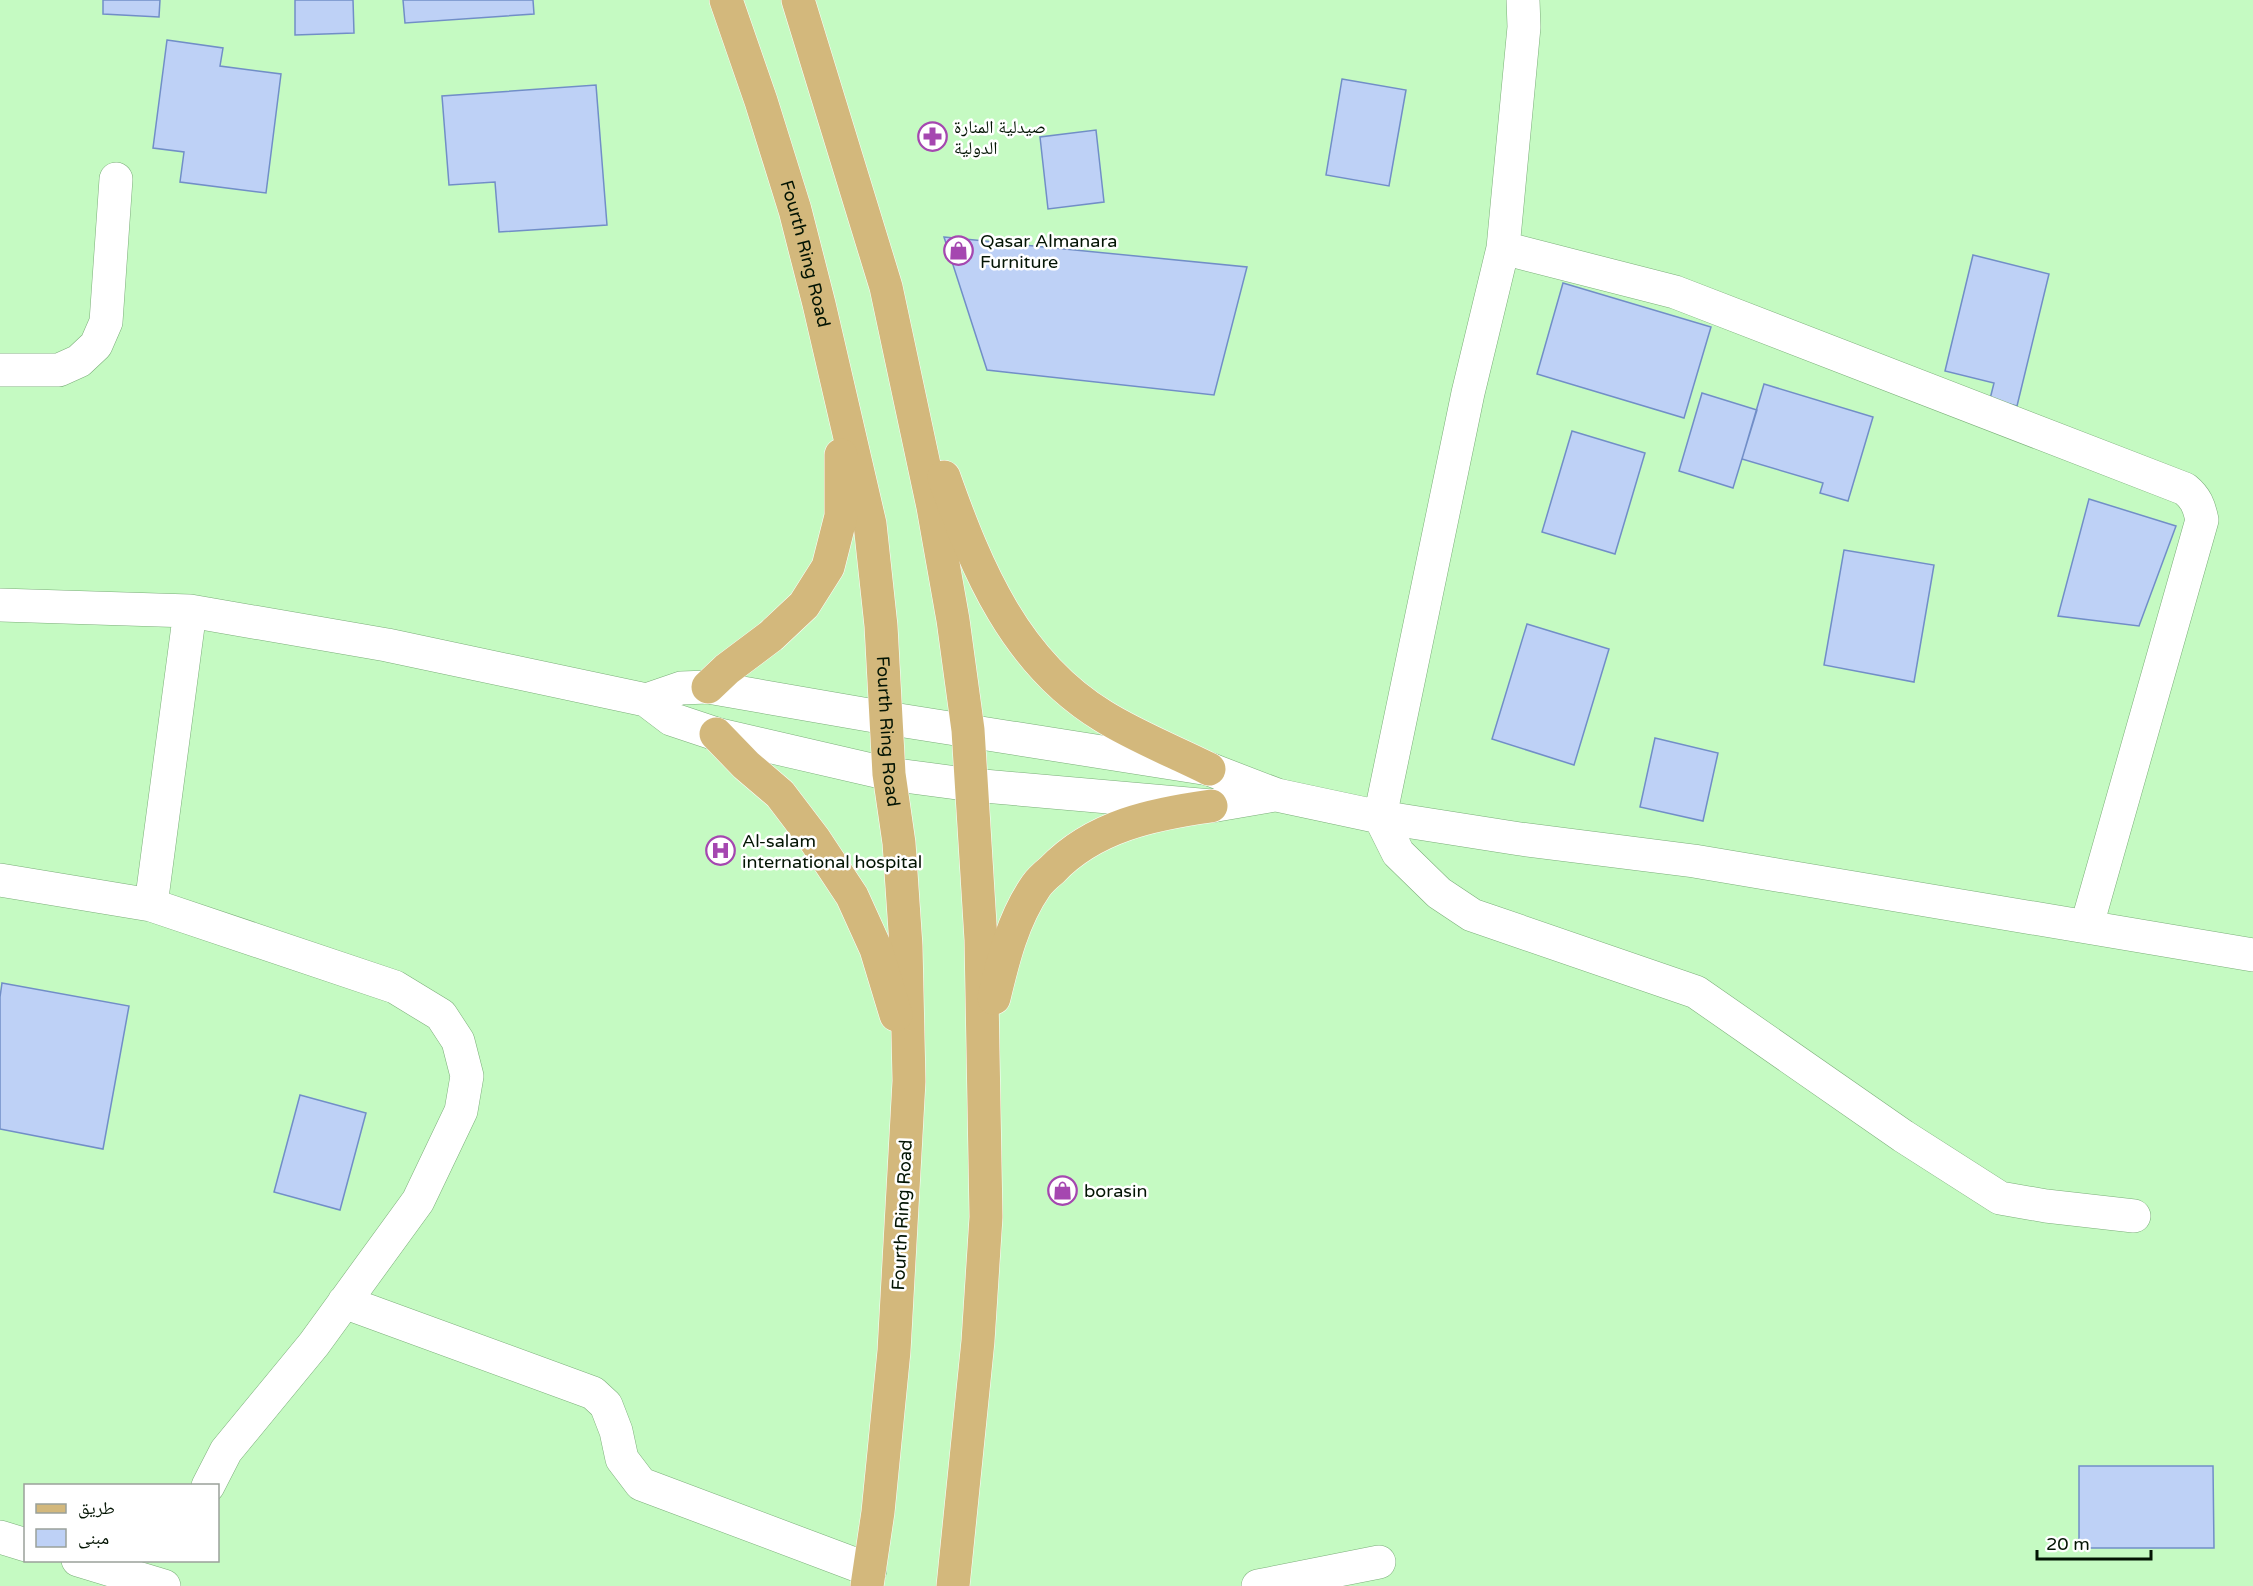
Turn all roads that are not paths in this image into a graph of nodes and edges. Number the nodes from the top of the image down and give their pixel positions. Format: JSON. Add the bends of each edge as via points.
{"nodes":[{"id":1,"x":726,"y":0,"type":"edge"},
{"id":2,"x":798,"y":0,"type":"edge"},
{"id":3,"x":1523,"y":0,"type":"edge"},
{"id":4,"x":116,"y":179,"type":"dead end"},
{"id":5,"x":1503,"y":248,"type":"junction"},
{"id":6,"x":0,"y":370,"type":"edge"},
{"id":7,"x":910,"y":393,"type":"junction"},
{"id":8,"x":844,"y":408,"type":"junction"},
{"id":9,"x":0,"y":605,"type":"edge"},
{"id":10,"x":190,"y":611,"type":"junction"},
{"id":11,"x":708,"y":687,"type":"junction"},
{"id":12,"x":646,"y":700,"type":"junction"},
{"id":13,"x":886,"y":718,"type":"junction"},
{"id":14,"x":968,"y":730,"type":"junction"},
{"id":15,"x":716,"y":734,"type":"junction"},
{"id":16,"x":1209,"y":769,"type":"junction"},
{"id":17,"x":889,"y":774,"type":"junction"},
{"id":18,"x":972,"y":785,"type":"junction"},
{"id":19,"x":1277,"y":795,"type":"junction"},
{"id":20,"x":1211,"y":806,"type":"junction"},
{"id":21,"x":1380,"y":817,"type":"junction"},
{"id":22,"x":0,"y":880,"type":"edge"},
{"id":23,"x":151,"y":905,"type":"junction"},
{"id":24,"x":2087,"y":925,"type":"junction"},
{"id":25,"x":2253,"y":955,"type":"edge"},
{"id":26,"x":983,"y":1047,"type":"junction"},
{"id":27,"x":909,"y":1081,"type":"junction"},
{"id":28,"x":2133,"y":1216,"type":"dead end"},
{"id":29,"x":344,"y":1302,"type":"junction"},
{"id":30,"x":209,"y":1484,"type":"edge"},
{"id":31,"x":0,"y":1538,"type":"edge"},
{"id":32,"x":24,"y":1544,"type":"edge"},
{"id":33,"x":87,"y":1562,"type":"edge"},
{"id":34,"x":1379,"y":1562,"type":"dead end"},
{"id":35,"x":868,"y":1578,"type":"edge"},
{"id":36,"x":159,"y":1579,"type":"edge"},
{"id":37,"x":953,"y":1586,"type":"edge"},
{"id":38,"x":1258,"y":1586,"type":"edge"}],
"edges":[{"from":1,"to":8,"type":"main road","name":"Fourth Ring Road","via":[[795,210]]},
{"from":2,"to":7,"type":"main road","via":[[886,287]]},
{"from":3,"to":5,"type":"street","via":[[1524,27]]},
{"from":4,"to":6,"type":"street","via":[[106,322],[96,345],[59,370]]},
{"from":5,"to":21,"type":"street","via":[[1468,393]]},
{"from":5,"to":24,"type":"street","via":[[1675,292],[2193,495],[2202,520]]},
{"from":7,"to":14,"type":"main road","via":[[953,620]]},
{"from":7,"to":16,"type":"main road","via":[[982,577],[1015,632],[1058,683],[1103,716]]},
{"from":8,"to":11,"type":"main road","via":[[841,516],[828,567],[804,605]]},
{"from":8,"to":13,"type":"main road","name":"Fourth Ring Road","via":[[870,524]]},
{"from":9,"to":10,"type":"street"},
{"from":10,"to":12,"type":"street","via":[[387,645]]},
{"from":10,"to":23,"type":"street"},
{"from":11,"to":12,"type":"street","via":[[681,688]]},
{"from":11,"to":13,"type":"street"},
{"from":12,"to":15,"type":"street","via":[[671,719]]},
{"from":13,"to":14,"type":"street"},
{"from":13,"to":17,"type":"main road","name":"Fourth Ring Road"},
{"from":14,"to":16,"type":"street"},
{"from":14,"to":18,"type":"main road"},
{"from":15,"to":17,"type":"street"},
{"from":15,"to":27,"type":"main road","via":[[780,794],[852,896],[876,950],[895,1008]]},
{"from":16,"to":19,"type":"street"},
{"from":17,"to":18,"type":"street"},
{"from":17,"to":27,"type":"main road","name":"Fourth Ring Road","via":[[899,843],[906,946]]},
{"from":18,"to":20,"type":"street"},
{"from":18,"to":26,"type":"main road"},
{"from":19,"to":20,"type":"street"},
{"from":19,"to":21,"type":"street"},
{"from":20,"to":26,"type":"main road","via":[[1135,820],[1095,836],[1062,859],[1036,886],[1017,921],[1002,964]]},
{"from":21,"to":24,"type":"street","via":[[1694,861]]},
{"from":21,"to":28,"type":"street","via":[[1398,853],[1439,893],[1472,915],[1696,992],[1903,1136],[2000,1198]]},
{"from":22,"to":23,"type":"street"},
{"from":23,"to":29,"type":"street","via":[[395,987],[441,1015],[459,1041],[467,1076],[461,1111],[418,1201]]},
{"from":24,"to":25,"type":"street"},
{"from":26,"to":37,"type":"main road","via":[[986,1217],[978,1341]]},
{"from":27,"to":35,"type":"main road","name":"Fourth Ring Road","via":[[894,1352]]},
{"from":29,"to":30,"type":"street","via":[[226,1451]]},
{"from":29,"to":35,"type":"street","via":[[593,1393],[606,1406],[622,1459],[641,1484]]},
{"from":31,"to":32,"type":"street"},
{"from":33,"to":36,"type":"street"},
{"from":34,"to":38,"type":"street"}]}
